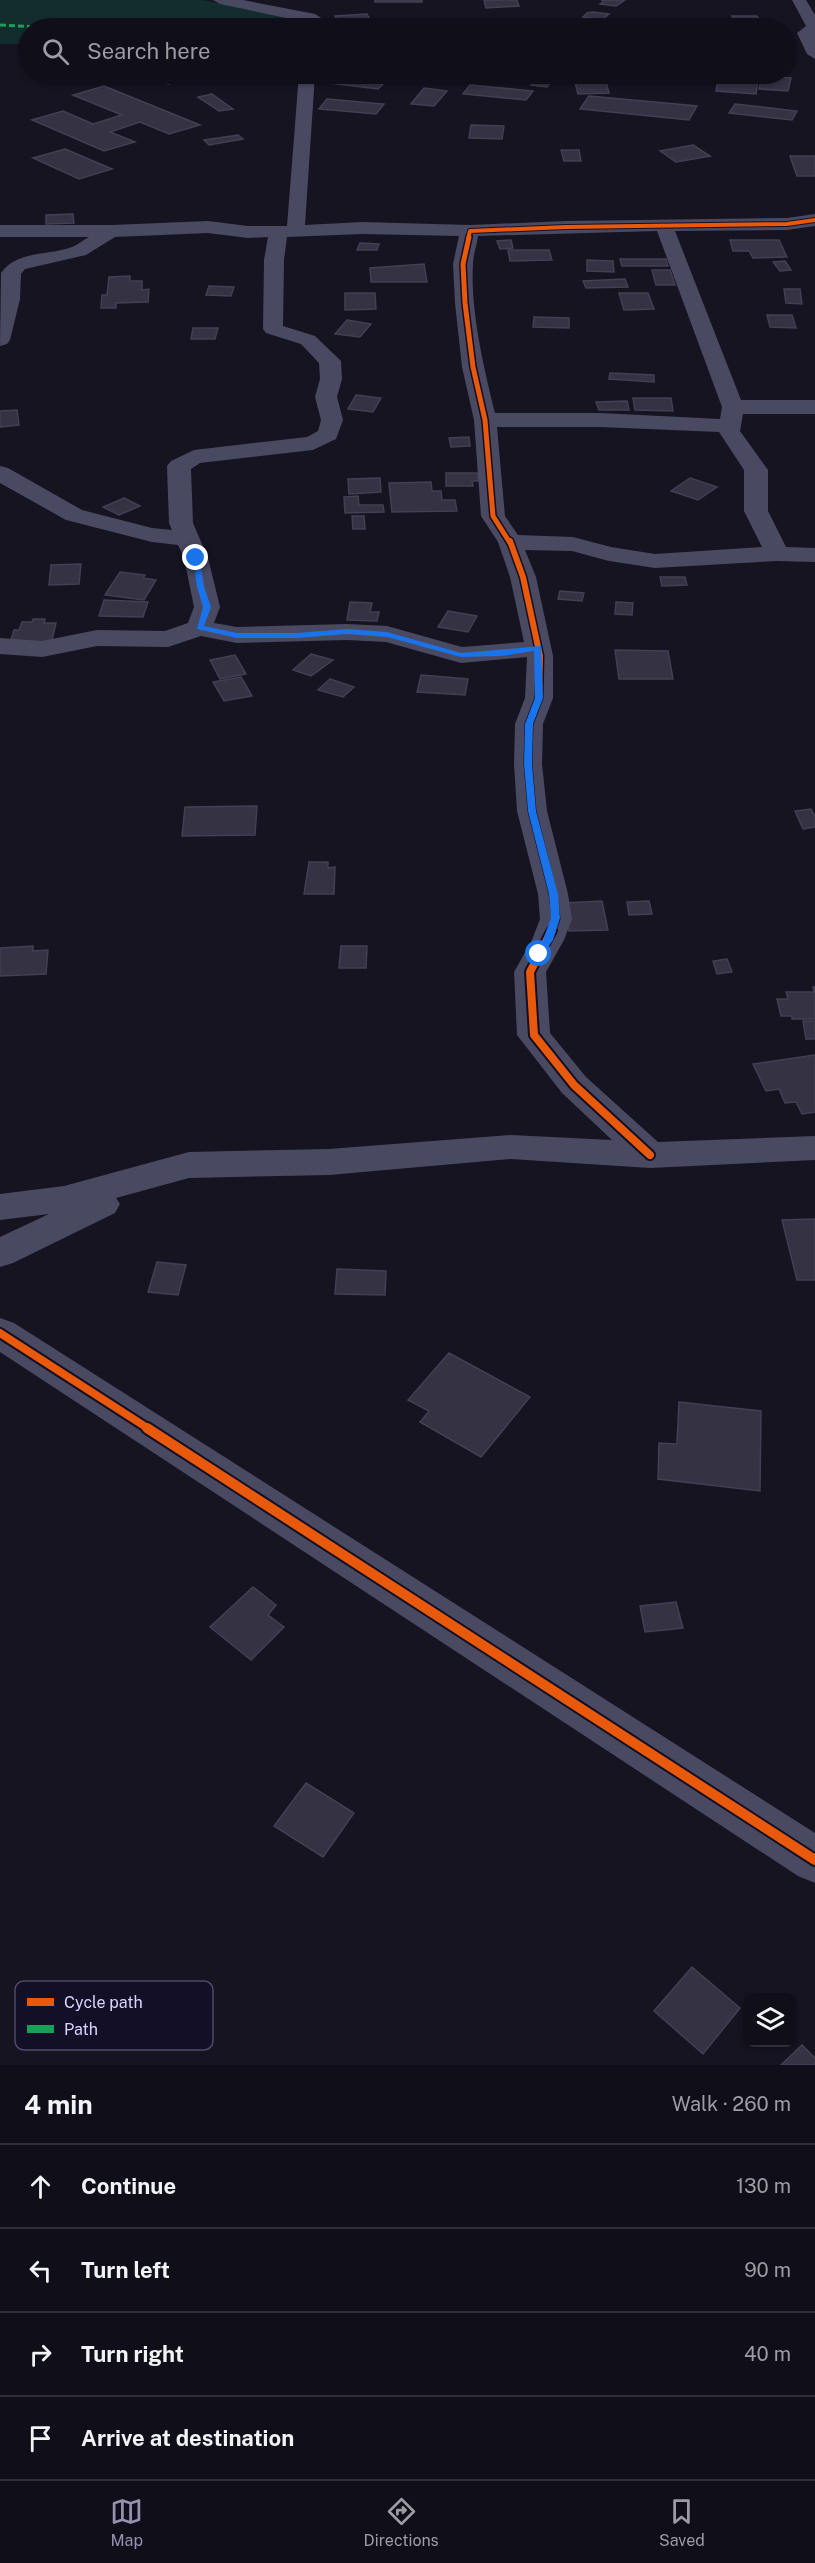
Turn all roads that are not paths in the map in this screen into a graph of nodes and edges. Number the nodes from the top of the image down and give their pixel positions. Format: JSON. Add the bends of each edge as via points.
{"nodes":[{"id":1,"x":220,"y":0,"type":"edge"},
{"id":2,"x":315,"y":0,"type":"edge"},
{"id":3,"x":799,"y":0,"type":"edge"},
{"id":4,"x":290,"y":18,"type":"edge"},
{"id":5,"x":314,"y":18,"type":"edge"},
{"id":6,"x":810,"y":33,"type":"edge"},
{"id":7,"x":815,"y":54,"type":"edge"},
{"id":8,"x":306,"y":84,"type":"edge"},
{"id":9,"x":815,"y":219,"type":"edge"},
{"id":10,"x":664,"y":226,"type":"junction"},
{"id":11,"x":0,"y":231,"type":"edge"},
{"id":12,"x":112,"y":231,"type":"junction"},
{"id":13,"x":287,"y":231,"type":"junction"},
{"id":14,"x":470,"y":231,"type":"junction"},
{"id":15,"x":4,"y":311,"type":"edge"},
{"id":16,"x":0,"y":340,"type":"edge"},
{"id":17,"x":815,"y":407,"type":"edge"},
{"id":18,"x":732,"y":416,"type":"junction"},
{"id":19,"x":485,"y":420,"type":"junction"},
{"id":20,"x":0,"y":473,"type":"edge"},
{"id":21,"x":188,"y":539,"type":"junction"},
{"id":22,"x":510,"y":542,"type":"junction"},
{"id":23,"x":777,"y":554,"type":"junction"},
{"id":24,"x":815,"y":555,"type":"edge"},
{"id":25,"x":200,"y":628,"type":"junction"},
{"id":26,"x":0,"y":646,"type":"edge"},
{"id":27,"x":538,"y":648,"type":"junction"},
{"id":28,"x":815,"y":1148,"type":"edge"},
{"id":29,"x":650,"y":1155,"type":"junction"},
{"id":30,"x":189,"y":1165,"type":"junction"},
{"id":31,"x":0,"y":1207,"type":"edge"},
{"id":32,"x":0,"y":1253,"type":"edge"},
{"id":33,"x":0,"y":1333,"type":"edge"},
{"id":34,"x":815,"y":1860,"type":"edge"}],
"edges":[{"from":1,"to":4,"type":"street"},
{"from":2,"to":5,"type":"street"},
{"from":3,"to":6,"type":"street","via":[[814,27]]},
{"from":6,"to":7,"type":"street"},
{"from":8,"to":13,"type":"street","via":[[295,219]]},
{"from":9,"to":10,"type":"street","via":[[788,224]]},
{"from":10,"to":14,"type":"street"},
{"from":10,"to":18,"type":"street"},
{"from":11,"to":12,"type":"street"},
{"from":12,"to":13,"type":"street","via":[[208,227]]},
{"from":12,"to":15,"type":"street","via":[[79,251],[18,265],[11,273]]},
{"from":13,"to":14,"type":"street","via":[[375,226]]},
{"from":13,"to":21,"type":"street","via":[[274,260],[273,329],[308,340],[330,361],[326,397],[332,420],[328,434],[313,443],[194,457],[180,466],[181,523]]},
{"from":14,"to":19,"type":"street","via":[[463,264],[465,303]]},
{"from":15,"to":16,"type":"street"},
{"from":17,"to":18,"type":"street"},
{"from":18,"to":19,"type":"street"},
{"from":18,"to":23,"type":"street","via":[[729,431],[756,470],[756,511]]},
{"from":19,"to":22,"type":"street","via":[[492,516]]},
{"from":20,"to":21,"type":"street","via":[[74,515],[152,535]]},
{"from":21,"to":25,"type":"street","via":[[207,607]]},
{"from":22,"to":23,"type":"street","via":[[573,544],[655,561]]},
{"from":22,"to":27,"type":"street","via":[[523,577]]},
{"from":23,"to":24,"type":"street"},
{"from":25,"to":26,"type":"street","via":[[168,639],[97,638],[42,649]]},
{"from":25,"to":27,"type":"street","via":[[237,635],[387,634],[461,655]]},
{"from":27,"to":29,"type":"street","via":[[539,698],[529,724],[528,764],[532,811],[556,918],[530,972],[534,1035],[574,1085]]},
{"from":28,"to":29,"type":"street"},
{"from":29,"to":30,"type":"street","via":[[511,1148],[329,1162]]},
{"from":30,"to":31,"type":"street","via":[[64,1199]]},
{"from":30,"to":32,"type":"street"},
{"from":33,"to":34,"type":"street"}]}
